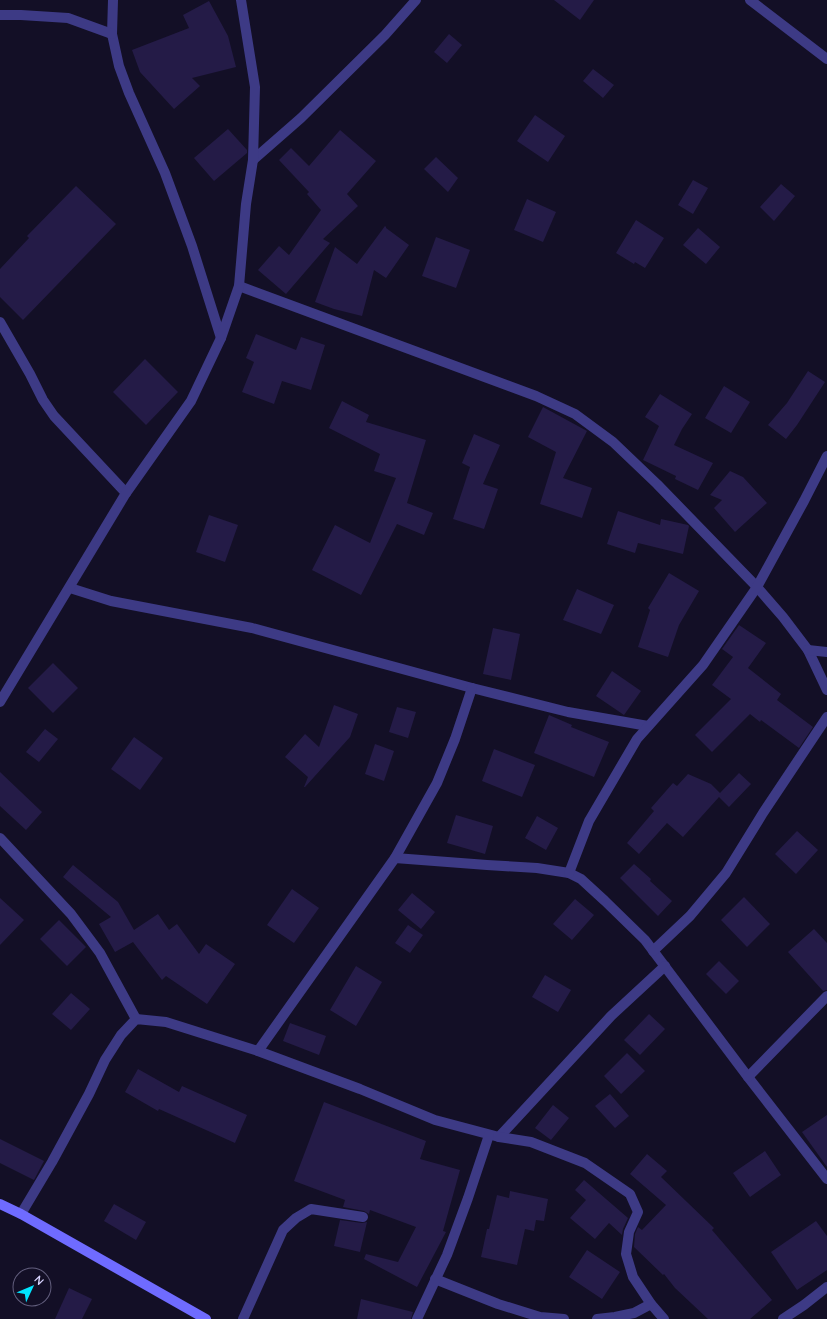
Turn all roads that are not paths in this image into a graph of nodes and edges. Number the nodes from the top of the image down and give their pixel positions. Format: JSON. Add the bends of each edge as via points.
{"nodes":[{"id":1,"x":113,"y":0,"type":"edge"},
{"id":2,"x":241,"y":0,"type":"edge"},
{"id":3,"x":416,"y":0,"type":"edge"},
{"id":4,"x":750,"y":0,"type":"edge"},
{"id":5,"x":0,"y":15,"type":"edge"},
{"id":6,"x":112,"y":34,"type":"junction"},
{"id":7,"x":827,"y":59,"type":"edge"},
{"id":8,"x":253,"y":160,"type":"junction"},
{"id":9,"x":239,"y":286,"type":"junction"},
{"id":10,"x":0,"y":322,"type":"edge"},
{"id":11,"x":221,"y":338,"type":"junction"},
{"id":12,"x":827,"y":456,"type":"edge"},
{"id":13,"x":126,"y":493,"type":"junction"},
{"id":14,"x":757,"y":587,"type":"junction"},
{"id":15,"x":70,"y":588,"type":"junction"},
{"id":16,"x":808,"y":650,"type":"junction"},
{"id":17,"x":827,"y":652,"type":"edge"},
{"id":18,"x":472,"y":688,"type":"junction"},
{"id":19,"x":827,"y":690,"type":"edge"},
{"id":20,"x":0,"y":702,"type":"edge"},
{"id":21,"x":827,"y":716,"type":"edge"},
{"id":22,"x":648,"y":726,"type":"junction"},
{"id":23,"x":0,"y":838,"type":"edge"},
{"id":24,"x":395,"y":858,"type":"junction"},
{"id":25,"x":569,"y":873,"type":"junction"},
{"id":26,"x":653,"y":951,"type":"junction"},
{"id":27,"x":664,"y":966,"type":"junction"},
{"id":28,"x":827,"y":996,"type":"edge"},
{"id":29,"x":136,"y":1019,"type":"junction"},
{"id":30,"x":258,"y":1051,"type":"junction"},
{"id":31,"x":748,"y":1077,"type":"junction"},
{"id":32,"x":494,"y":1136,"type":"junction"},
{"id":33,"x":827,"y":1179,"type":"edge"},
{"id":34,"x":0,"y":1204,"type":"edge"},
{"id":35,"x":21,"y":1214,"type":"junction"},
{"id":36,"x":363,"y":1217,"type":"dead end"},
{"id":37,"x":435,"y":1279,"type":"junction"},
{"id":38,"x":827,"y":1287,"type":"edge"},
{"id":39,"x":651,"y":1304,"type":"junction"},
{"id":40,"x":206,"y":1319,"type":"edge"},
{"id":41,"x":243,"y":1319,"type":"edge"},
{"id":42,"x":417,"y":1319,"type":"edge"},
{"id":43,"x":564,"y":1319,"type":"edge"},
{"id":44,"x":597,"y":1319,"type":"edge"},
{"id":45,"x":664,"y":1319,"type":"edge"},
{"id":46,"x":783,"y":1319,"type":"edge"}],
"edges":[{"from":1,"to":6,"type":"street"},
{"from":2,"to":8,"type":"street","via":[[255,87]]},
{"from":3,"to":8,"type":"street","via":[[385,35],[301,118]]},
{"from":4,"to":7,"type":"street"},
{"from":5,"to":6,"type":"street","via":[[68,18]]},
{"from":6,"to":11,"type":"street","via":[[119,66],[165,173],[192,246]]},
{"from":8,"to":9,"type":"street","via":[[246,204]]},
{"from":9,"to":11,"type":"street"},
{"from":9,"to":14,"type":"street","via":[[536,396],[575,414],[613,442]]},
{"from":10,"to":13,"type":"street","via":[[54,416]]},
{"from":11,"to":13,"type":"street","via":[[191,401]]},
{"from":12,"to":14,"type":"street"},
{"from":13,"to":15,"type":"street"},
{"from":14,"to":16,"type":"street"},
{"from":14,"to":22,"type":"street","via":[[703,665]]},
{"from":15,"to":18,"type":"street","via":[[111,601],[252,628]]},
{"from":15,"to":20,"type":"street"},
{"from":16,"to":17,"type":"street"},
{"from":16,"to":19,"type":"street"},
{"from":18,"to":22,"type":"street","via":[[568,712]]},
{"from":18,"to":24,"type":"street","via":[[437,783]]},
{"from":21,"to":26,"type":"street","via":[[726,873],[690,916]]},
{"from":22,"to":25,"type":"street","via":[[631,748],[589,821]]},
{"from":23,"to":29,"type":"street","via":[[72,914],[100,953]]},
{"from":24,"to":25,"type":"street","via":[[537,868]]},
{"from":24,"to":30,"type":"street"},
{"from":25,"to":26,"type":"street","via":[[581,879],[605,901]]},
{"from":26,"to":27,"type":"street"},
{"from":27,"to":31,"type":"street"},
{"from":27,"to":32,"type":"street","via":[[611,1016]]},
{"from":28,"to":31,"type":"street"},
{"from":29,"to":30,"type":"street","via":[[166,1022]]},
{"from":29,"to":35,"type":"street","via":[[121,1035],[105,1060],[52,1162]]},
{"from":30,"to":32,"type":"street","via":[[435,1120]]},
{"from":31,"to":33,"type":"street"},
{"from":32,"to":37,"type":"street"},
{"from":32,"to":39,"type":"street","via":[[531,1142],[585,1163],[630,1194],[638,1212],[629,1232],[626,1254],[633,1277]]},
{"from":34,"to":35,"type":"main road"},
{"from":35,"to":40,"type":"main road"},
{"from":36,"to":41,"type":"street","via":[[311,1209],[296,1218],[283,1230]]},
{"from":37,"to":42,"type":"street"},
{"from":37,"to":43,"type":"street","via":[[498,1304],[540,1317]]},
{"from":38,"to":46,"type":"street"},
{"from":39,"to":44,"type":"street","via":[[634,1313]]},
{"from":39,"to":45,"type":"street"}]}
